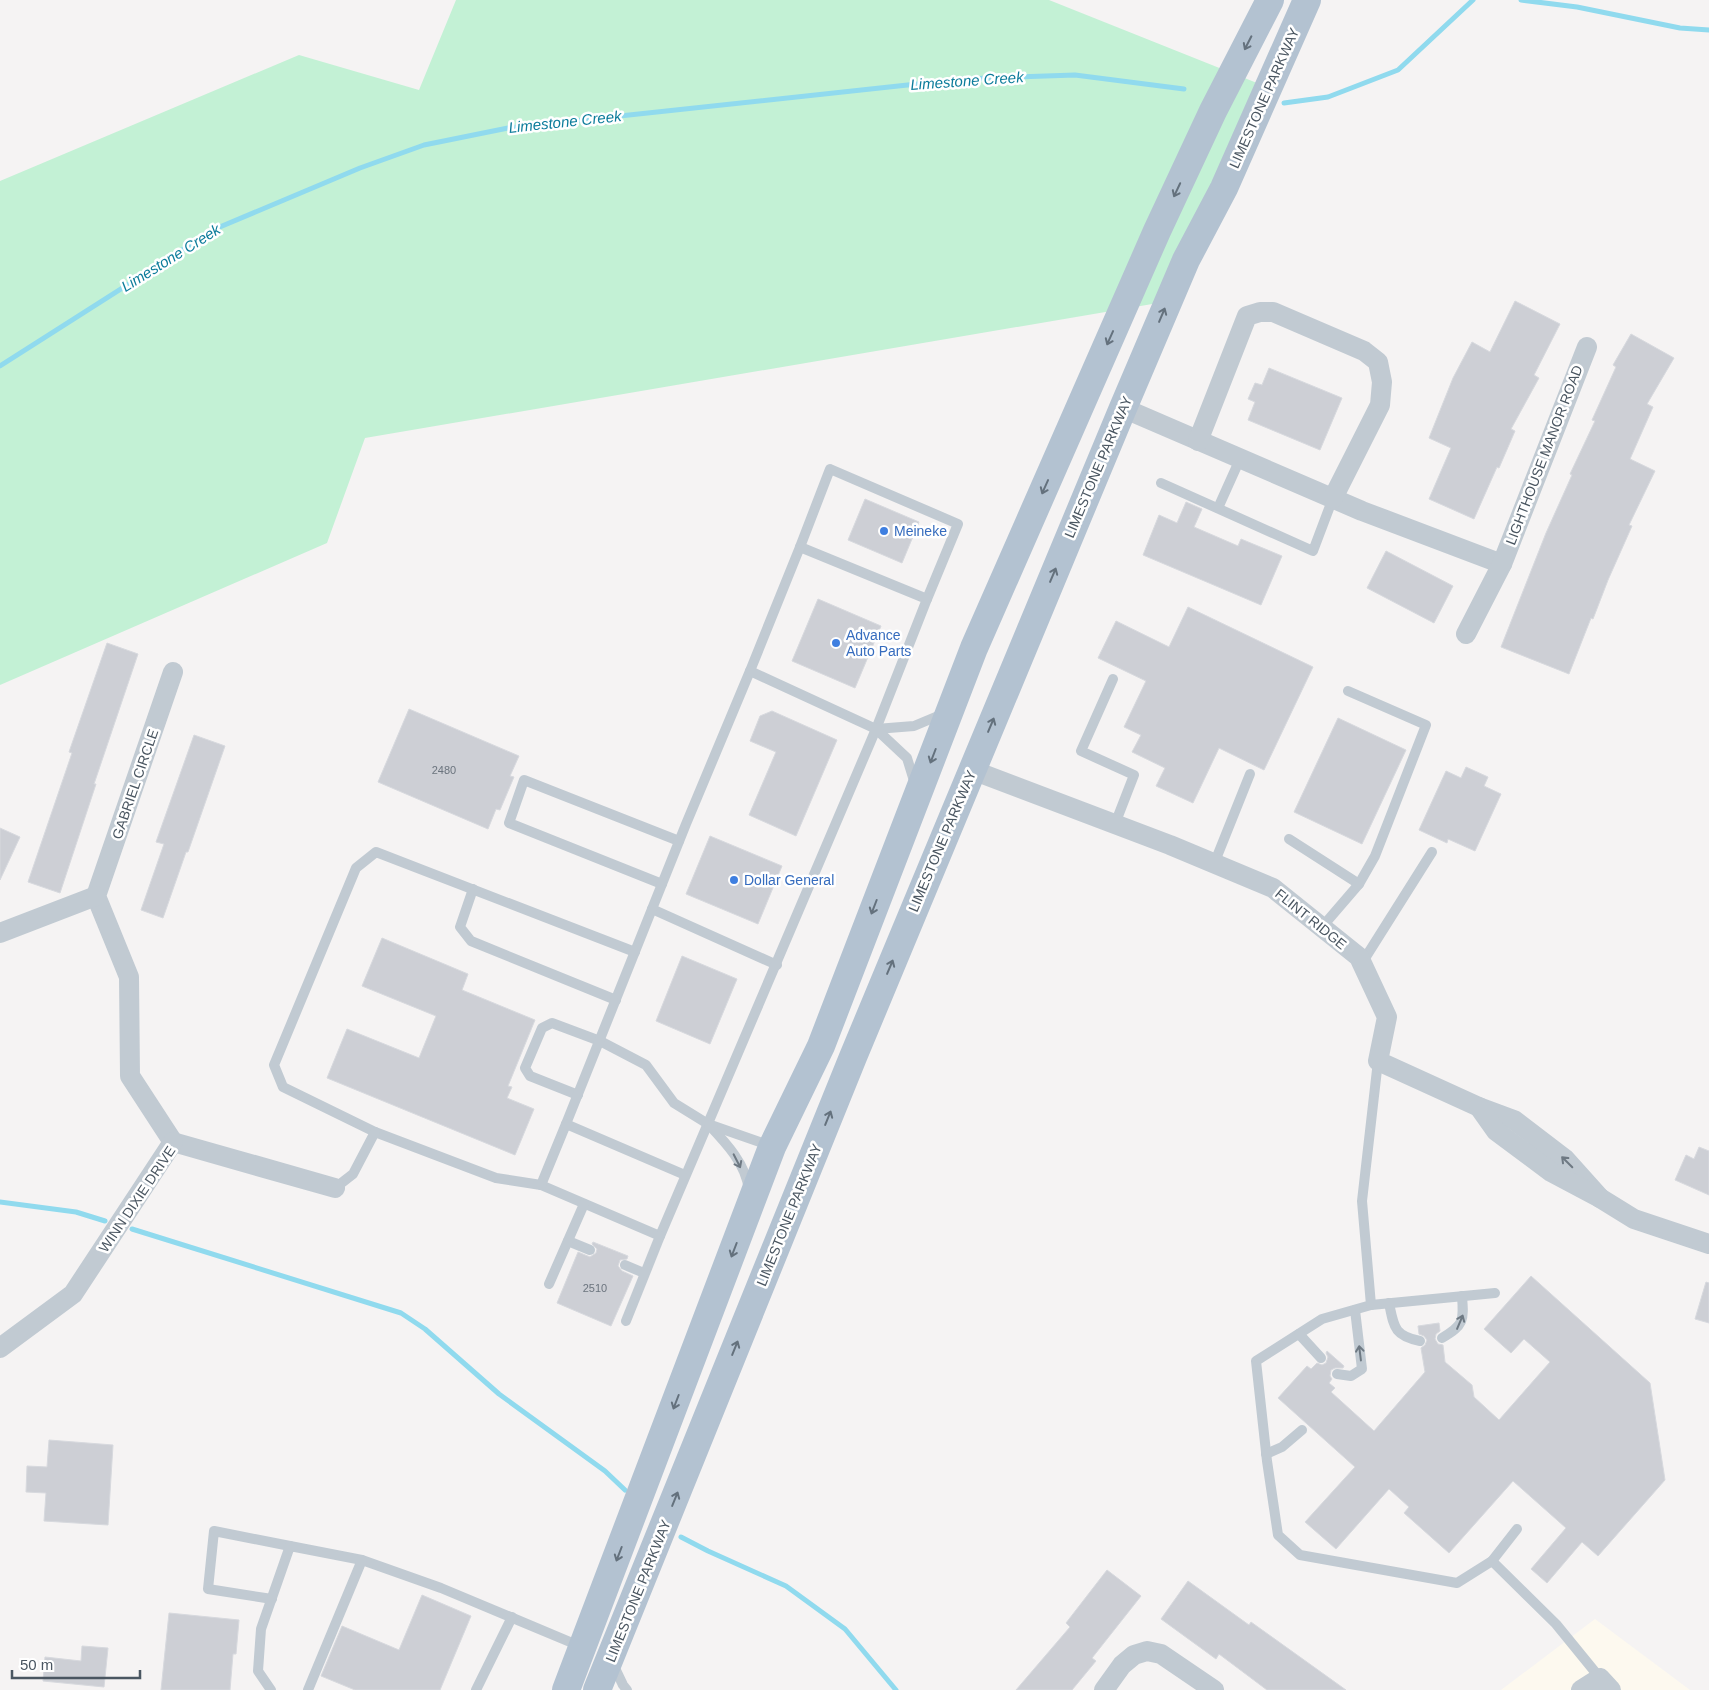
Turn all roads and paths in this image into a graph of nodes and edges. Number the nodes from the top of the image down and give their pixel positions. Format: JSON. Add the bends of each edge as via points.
{"nodes":[{"id":1,"x":1270,"y":0,"type":"edge"},
{"id":2,"x":1307,"y":0,"type":"edge"},
{"id":3,"x":1587,"y":347,"type":"dead end"},
{"id":4,"x":1086,"y":392,"type":"junction"},
{"id":5,"x":1122,"y":408,"type":"junction"},
{"id":6,"x":1198,"y":440,"type":"junction"},
{"id":7,"x":1240,"y":459,"type":"junction"},
{"id":8,"x":1161,"y":483,"type":"dead end"},
{"id":9,"x":1333,"y":498,"type":"junction"},
{"id":10,"x":1218,"y":508,"type":"junction"},
{"id":11,"x":800,"y":547,"type":"junction"},
{"id":12,"x":1502,"y":564,"type":"junction"},
{"id":13,"x":927,"y":599,"type":"junction"},
{"id":14,"x":1466,"y":634,"type":"dead end"},
{"id":15,"x":750,"y":670,"type":"junction"},
{"id":16,"x":173,"y":672,"type":"dead end"},
{"id":17,"x":1113,"y":679,"type":"dead end"},
{"id":18,"x":1348,"y":691,"type":"dead end"},
{"id":19,"x":950,"y":710,"type":"junction"},
{"id":20,"x":876,"y":729,"type":"junction"},
{"id":21,"x":972,"y":770,"type":"junction"},
{"id":22,"x":1250,"y":774,"type":"dead end"},
{"id":23,"x":918,"y":794,"type":"junction"},
{"id":24,"x":1115,"y":824,"type":"junction"},
{"id":25,"x":1289,"y":839,"type":"dead end"},
{"id":26,"x":679,"y":841,"type":"junction"},
{"id":27,"x":1432,"y":852,"type":"dead end"},
{"id":28,"x":1214,"y":864,"type":"junction"},
{"id":29,"x":662,"y":884,"type":"junction"},
{"id":30,"x":1359,"y":884,"type":"junction"},
{"id":31,"x":473,"y":889,"type":"junction"},
{"id":32,"x":96,"y":896,"type":"junction"},
{"id":33,"x":652,"y":909,"type":"junction"},
{"id":34,"x":1322,"y":928,"type":"junction"},
{"id":35,"x":0,"y":933,"type":"edge"},
{"id":36,"x":635,"y":952,"type":"junction"},
{"id":37,"x":1362,"y":963,"type":"junction"},
{"id":38,"x":777,"y":964,"type":"junction"},
{"id":39,"x":616,"y":1000,"type":"junction"},
{"id":40,"x":600,"y":1041,"type":"junction"},
{"id":41,"x":1378,"y":1061,"type":"junction"},
{"id":42,"x":578,"y":1095,"type":"junction"},
{"id":43,"x":1479,"y":1107,"type":"junction"},
{"id":44,"x":566,"y":1124,"type":"junction"},
{"id":45,"x":708,"y":1124,"type":"junction"},
{"id":46,"x":375,"y":1132,"type":"junction"},
{"id":47,"x":1532,"y":1133,"type":"junction"},
{"id":48,"x":173,"y":1142,"type":"junction"},
{"id":49,"x":772,"y":1147,"type":"junction"},
{"id":50,"x":1521,"y":1150,"type":"junction"},
{"id":51,"x":810,"y":1163,"type":"junction"},
{"id":52,"x":685,"y":1175,"type":"junction"},
{"id":53,"x":541,"y":1185,"type":"junction"},
{"id":54,"x":335,"y":1188,"type":"joint"},
{"id":55,"x":1600,"y":1198,"type":"junction"},
{"id":56,"x":584,"y":1204,"type":"junction"},
{"id":57,"x":751,"y":1205,"type":"junction"},
{"id":58,"x":660,"y":1236,"type":"junction"},
{"id":59,"x":568,"y":1241,"type":"junction"},
{"id":60,"x":1709,"y":1244,"type":"edge"},
{"id":61,"x":590,"y":1250,"type":"dead end"},
{"id":62,"x":625,"y":1265,"type":"dead end"},
{"id":63,"x":644,"y":1273,"type":"junction"},
{"id":64,"x":550,"y":1284,"type":"dead end"},
{"id":65,"x":1495,"y":1293,"type":"dead end"},
{"id":66,"x":1462,"y":1296,"type":"junction"},
{"id":67,"x":1389,"y":1303,"type":"junction"},
{"id":68,"x":1372,"y":1305,"type":"junction"},
{"id":69,"x":1355,"y":1310,"type":"junction"},
{"id":70,"x":626,"y":1321,"type":"dead end"},
{"id":71,"x":1299,"y":1334,"type":"junction"},
{"id":72,"x":1442,"y":1338,"type":"dead end"},
{"id":73,"x":1420,"y":1341,"type":"dead end"},
{"id":74,"x":0,"y":1348,"type":"edge"},
{"id":75,"x":1321,"y":1358,"type":"dead end"},
{"id":76,"x":1337,"y":1374,"type":"dead end"},
{"id":77,"x":1302,"y":1430,"type":"dead end"},
{"id":78,"x":1266,"y":1454,"type":"junction"},
{"id":79,"x":1517,"y":1529,"type":"dead end"},
{"id":80,"x":290,"y":1546,"type":"junction"},
{"id":81,"x":362,"y":1560,"type":"junction"},
{"id":82,"x":1492,"y":1561,"type":"junction"},
{"id":83,"x":272,"y":1599,"type":"junction"},
{"id":84,"x":512,"y":1617,"type":"junction"},
{"id":85,"x":583,"y":1647,"type":"junction"},
{"id":86,"x":610,"y":1659,"type":"junction"},
{"id":87,"x":1606,"y":1684,"type":"edge"},
{"id":88,"x":271,"y":1690,"type":"edge"},
{"id":89,"x":308,"y":1690,"type":"edge"},
{"id":90,"x":476,"y":1690,"type":"edge"},
{"id":91,"x":566,"y":1690,"type":"edge"},
{"id":92,"x":598,"y":1690,"type":"edge"},
{"id":93,"x":627,"y":1690,"type":"edge"},
{"id":94,"x":1104,"y":1690,"type":"edge"},
{"id":95,"x":1214,"y":1690,"type":"edge"},
{"id":96,"x":1581,"y":1690,"type":"edge"}],
"edges":[{"from":1,"to":4,"type":"main road","one_way":true,"via":[[1209,119]]},
{"from":5,"to":2,"type":"main road","name":"LIMESTONE PARKWAY","one_way":true,"via":[[1186,260],[1224,188]]},
{"from":3,"to":12,"type":"street","name":"LIGHTHOUSE MANOR ROAD"},
{"from":4,"to":5,"type":"main road"},
{"from":4,"to":19,"type":"main road","one_way":true},
{"from":5,"to":6,"type":"street"},
{"from":21,"to":5,"type":"main road","name":"LIMESTONE PARKWAY","one_way":true},
{"from":6,"to":7,"type":"street"},
{"from":6,"to":9,"type":"street","via":[[1247,316],[1272,312],[1309,327],[1364,351],[1378,362],[1382,382],[1380,405]]},
{"from":7,"to":9,"type":"street"},
{"from":7,"to":10,"type":"lane"},
{"from":8,"to":10,"type":"lane"},
{"from":9,"to":10,"type":"lane","via":[[1313,551]]},
{"from":9,"to":12,"type":"street"},
{"from":11,"to":13,"type":"lane"},
{"from":11,"to":13,"type":"lane","via":[[830,469],[958,524]]},
{"from":11,"to":15,"type":"lane"},
{"from":12,"to":14,"type":"street","name":"LIGHTHOUSE MANOR ROAD"},
{"from":13,"to":20,"type":"lane"},
{"from":15,"to":20,"type":"lane"},
{"from":15,"to":26,"type":"lane"},
{"from":16,"to":32,"type":"street","name":"GABRIEL CIRCLE"},
{"from":17,"to":24,"type":"lane","via":[[1081,751],[1134,775]]},
{"from":18,"to":30,"type":"lane","via":[[1426,725],[1375,856]]},
{"from":19,"to":20,"type":"lane","via":[[914,726]]},
{"from":19,"to":23,"type":"main road","one_way":true},
{"from":20,"to":23,"type":"lane","via":[[907,758]]},
{"from":20,"to":38,"type":"lane"},
{"from":21,"to":24,"type":"street","name":"FLINT RIDGE"},
{"from":51,"to":21,"type":"main road","name":"LIMESTONE PARKWAY","one_way":true},
{"from":22,"to":28,"type":"lane"},
{"from":23,"to":49,"type":"main road","one_way":true,"via":[[821,1046]]},
{"from":24,"to":28,"type":"street","name":"FLINT RIDGE"},
{"from":25,"to":30,"type":"lane"},
{"from":26,"to":29,"type":"lane"},
{"from":26,"to":29,"type":"lane","via":[[524,780],[509,823]]},
{"from":27,"to":37,"type":"lane"},
{"from":28,"to":34,"type":"street","name":"FLINT RIDGE","via":[[1273,888]]},
{"from":29,"to":33,"type":"lane"},
{"from":30,"to":34,"type":"lane"},
{"from":31,"to":36,"type":"lane"},
{"from":31,"to":39,"type":"lane","via":[[460,927],[471,942]]},
{"from":31,"to":46,"type":"lane","via":[[376,852],[356,868],[274,1065],[283,1087]]},
{"from":32,"to":35,"type":"street"},
{"from":32,"to":48,"type":"street","via":[[129,977],[130,1076]]},
{"from":33,"to":36,"type":"lane"},
{"from":33,"to":38,"type":"lane"},
{"from":34,"to":37,"type":"street","name":"FLINT RIDGE","via":[[1359,957]]},
{"from":36,"to":39,"type":"lane"},
{"from":37,"to":41,"type":"street","name":"FLINT RIDGE","via":[[1387,1017]]},
{"from":38,"to":45,"type":"lane"},
{"from":39,"to":40,"type":"lane"},
{"from":40,"to":42,"type":"lane"},
{"from":40,"to":42,"type":"lane","via":[[552,1023],[542,1028],[525,1068],[530,1076]]},
{"from":40,"to":45,"type":"lane","via":[[646,1065],[674,1103]]},
{"from":41,"to":43,"type":"street"},
{"from":41,"to":68,"type":"lane","via":[[1362,1201]]},
{"from":42,"to":44,"type":"lane"},
{"from":43,"to":47,"type":"street","via":[[1514,1120]]},
{"from":43,"to":50,"type":"street","via":[[1496,1131]]},
{"from":44,"to":52,"type":"lane"},
{"from":44,"to":53,"type":"lane"},
{"from":45,"to":49,"type":"lane"},
{"from":45,"to":52,"type":"lane"},
{"from":45,"to":57,"type":"lane","one_way":true,"via":[[732,1150],[748,1182]]},
{"from":46,"to":53,"type":"lane","via":[[496,1178]]},
{"from":46,"to":54,"type":"lane","via":[[353,1174]]},
{"from":47,"to":50,"type":"street"},
{"from":55,"to":47,"type":"street","one_way":true,"via":[[1565,1159]]},
{"from":48,"to":54,"type":"street","name":"WINN DIXIE DRIVE"},
{"from":48,"to":74,"type":"street","name":"WINN DIXIE DRIVE","via":[[73,1294]]},
{"from":49,"to":51,"type":"main road"},
{"from":49,"to":57,"type":"main road"},
{"from":50,"to":55,"type":"street","via":[[1551,1172]]},
{"from":86,"to":51,"type":"main road","name":"LIMESTONE PARKWAY","one_way":true},
{"from":52,"to":58,"type":"lane"},
{"from":53,"to":56,"type":"lane"},
{"from":55,"to":60,"type":"street","via":[[1634,1219]]},
{"from":56,"to":58,"type":"lane"},
{"from":56,"to":59,"type":"lane"},
{"from":57,"to":85,"type":"main road","one_way":true},
{"from":58,"to":63,"type":"lane"},
{"from":59,"to":61,"type":"lane"},
{"from":59,"to":64,"type":"lane"},
{"from":62,"to":63,"type":"lane"},
{"from":63,"to":70,"type":"lane"},
{"from":65,"to":66,"type":"lane"},
{"from":66,"to":67,"type":"lane"},
{"from":72,"to":66,"type":"lane","one_way":true,"via":[[1456,1330],[1463,1316]]},
{"from":67,"to":68,"type":"lane"},
{"from":67,"to":73,"type":"lane","via":[[1394,1326],[1406,1338]]},
{"from":68,"to":69,"type":"lane"},
{"from":69,"to":71,"type":"lane","via":[[1322,1319]]},
{"from":76,"to":69,"type":"lane","one_way":true,"via":[[1351,1376],[1362,1369]]},
{"from":71,"to":75,"type":"lane"},
{"from":71,"to":78,"type":"lane","via":[[1256,1361]]},
{"from":77,"to":78,"type":"lane","via":[[1282,1447]]},
{"from":78,"to":82,"type":"lane","via":[[1278,1535],[1300,1555],[1457,1583]]},
{"from":79,"to":82,"type":"lane"},
{"from":80,"to":81,"type":"lane"},
{"from":80,"to":83,"type":"lane"},
{"from":80,"to":83,"type":"lane","via":[[214,1531],[208,1589]]},
{"from":81,"to":84,"type":"lane"},
{"from":81,"to":89,"type":"lane"},
{"from":82,"to":87,"type":"lane","via":[[1556,1624]]},
{"from":83,"to":88,"type":"lane","via":[[261,1629],[258,1671]]},
{"from":84,"to":85,"type":"lane"},
{"from":84,"to":90,"type":"lane"},
{"from":85,"to":91,"type":"main road"},
{"from":86,"to":92,"type":"main road","name":"LIMESTONE PARKWAY"},
{"from":86,"to":93,"type":"lane"},
{"from":87,"to":96,"type":"street"},
{"from":94,"to":95,"type":"street","via":[[1134,1654],[1147,1650],[1161,1654]]}]}
